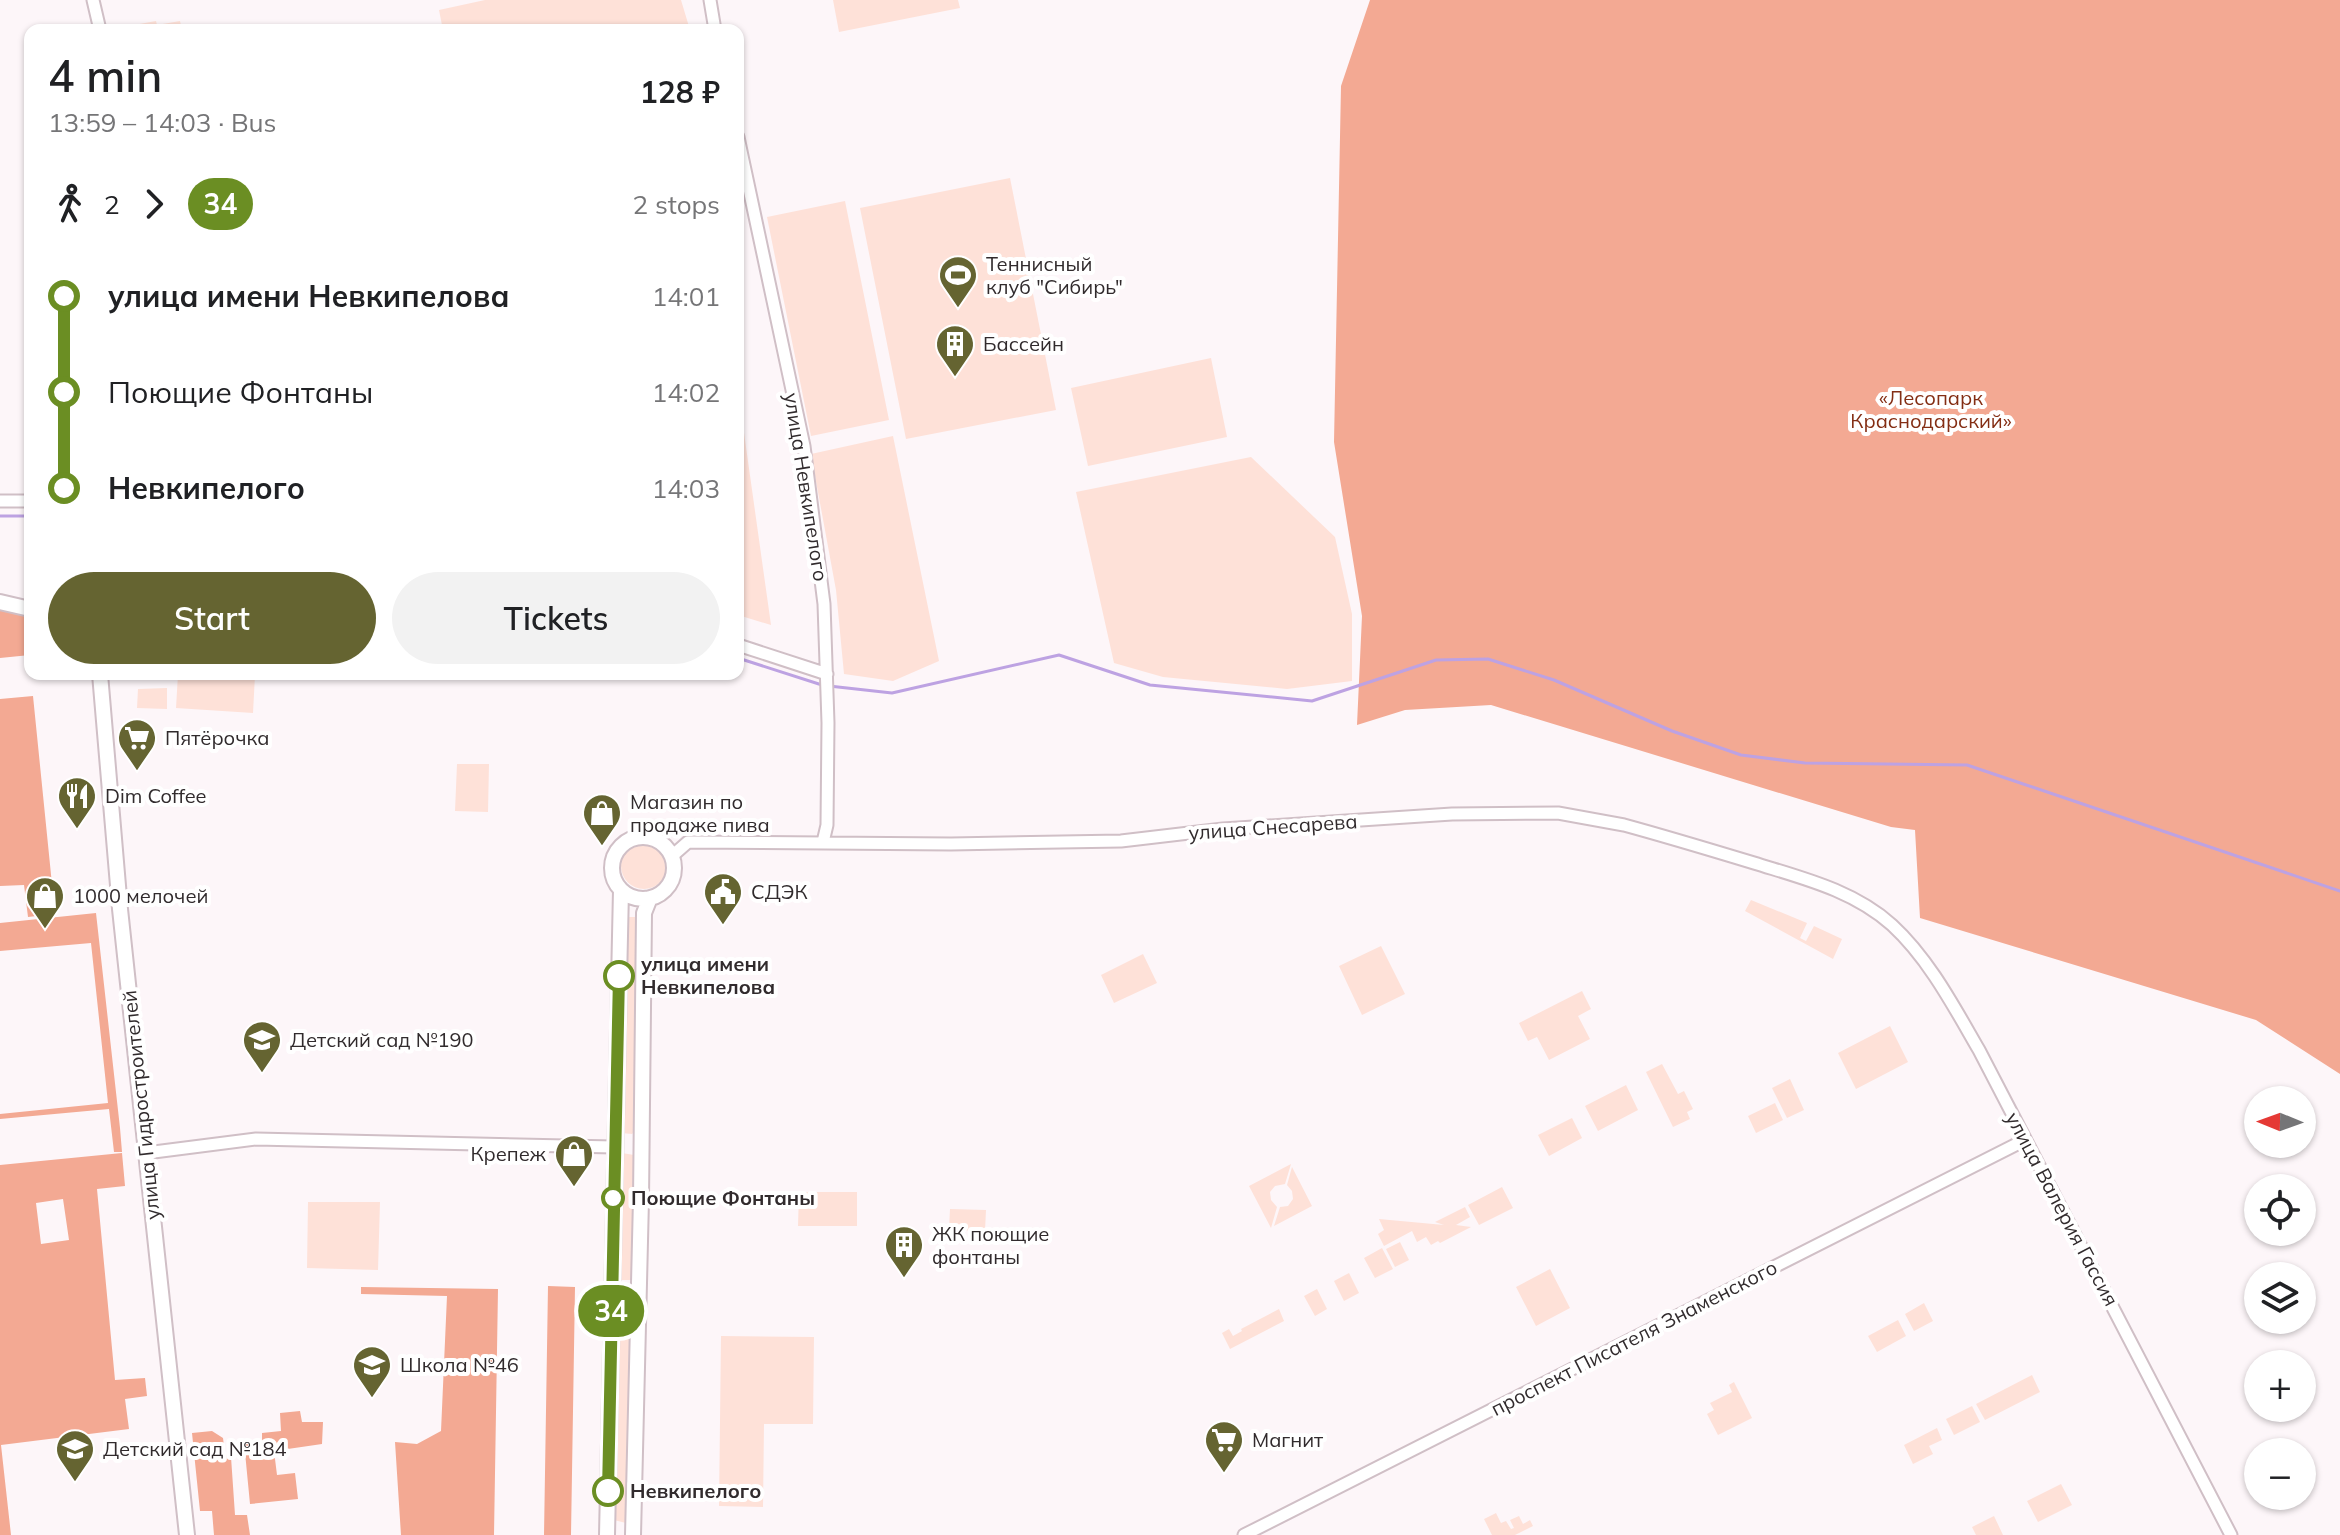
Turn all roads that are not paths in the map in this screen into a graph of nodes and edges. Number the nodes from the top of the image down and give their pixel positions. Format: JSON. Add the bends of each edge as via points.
{"nodes":[{"id":1,"x":93,"y":0,"type":"edge"},
{"id":2,"x":710,"y":0,"type":"edge"},
{"id":3,"x":99,"y":24,"type":"edge"},
{"id":4,"x":714,"y":24,"type":"edge"},
{"id":5,"x":744,"y":165,"type":"edge"},
{"id":6,"x":0,"y":501,"type":"edge"},
{"id":7,"x":24,"y":501,"type":"edge"},
{"id":8,"x":0,"y":602,"type":"edge"},
{"id":9,"x":24,"y":608,"type":"edge"},
{"id":10,"x":744,"y":647,"type":"edge"},
{"id":11,"x":827,"y":677,"type":"junction"},
{"id":12,"x":101,"y":680,"type":"edge"},
{"id":13,"x":823,"y":842,"type":"junction"},
{"id":14,"x":672,"y":856,"type":"junction"},
{"id":15,"x":621,"y":890,"type":"junction"},
{"id":16,"x":650,"y":898,"type":"junction"},
{"id":17,"x":1865,"y":904,"type":"joint"},
{"id":18,"x":642,"y":1135,"type":"junction"},
{"id":19,"x":2025,"y":1140,"type":"junction"},
{"id":20,"x":614,"y":1146,"type":"junction"},
{"id":21,"x":146,"y":1153,"type":"junction"},
{"id":22,"x":642,"y":1154,"type":"junction"},
{"id":23,"x":607,"y":1519,"type":"junction"},
{"id":24,"x":633,"y":1519,"type":"junction"},
{"id":25,"x":187,"y":1535,"type":"edge"},
{"id":26,"x":607,"y":1535,"type":"edge"},
{"id":27,"x":633,"y":1535,"type":"edge"},
{"id":28,"x":1244,"y":1535,"type":"edge"},
{"id":29,"x":2231,"y":1535,"type":"edge"}],
"edges":[{"from":1,"to":3,"type":"street"},
{"from":2,"to":4,"type":"street"},
{"from":5,"to":11,"type":"street","name":"улица Невкипелого","via":[[804,446],[824,604]]},
{"from":6,"to":7,"type":"street"},
{"from":8,"to":9,"type":"street"},
{"from":10,"to":11,"type":"street"},
{"from":11,"to":13,"type":"street","name":"улица Невкипелого"},
{"from":12,"to":21,"type":"street","name":"улица Гидростроителей"},
{"from":13,"to":14,"type":"street","name":"улица Снесарева","via":[[688,842]]},
{"from":13,"to":17,"type":"street","name":"улица Снесарева","via":[[1121,841],[1254,827],[1535,812],[1593,818],[1668,837],[1831,888]]},
{"from":14,"to":15,"type":"street","via":[[652,838],[626,842],[612,865]]},
{"from":14,"to":16,"type":"street","via":[[673,879]]},
{"from":15,"to":16,"type":"street"},
{"from":15,"to":20,"type":"street"},
{"from":16,"to":18,"type":"street","via":[[644,913]]},
{"from":17,"to":19,"type":"street","name":"улица Валерия Гассия","via":[[1895,927],[1936,980]]},
{"from":18,"to":20,"type":"street"},
{"from":18,"to":22,"type":"street"},
{"from":19,"to":28,"type":"street","name":"проспект Писателя Знаменского"},
{"from":19,"to":29,"type":"street","name":"улица Валерия Гассия"},
{"from":20,"to":21,"type":"street","via":[[256,1139]]},
{"from":20,"to":22,"type":"street"},
{"from":20,"to":23,"type":"street"},
{"from":21,"to":25,"type":"street","name":"улица Гидростроителей"},
{"from":22,"to":24,"type":"street"},
{"from":23,"to":24,"type":"street","via":[[616,1527],[626,1527]]},
{"from":23,"to":26,"type":"street"},
{"from":24,"to":27,"type":"street"}]}
